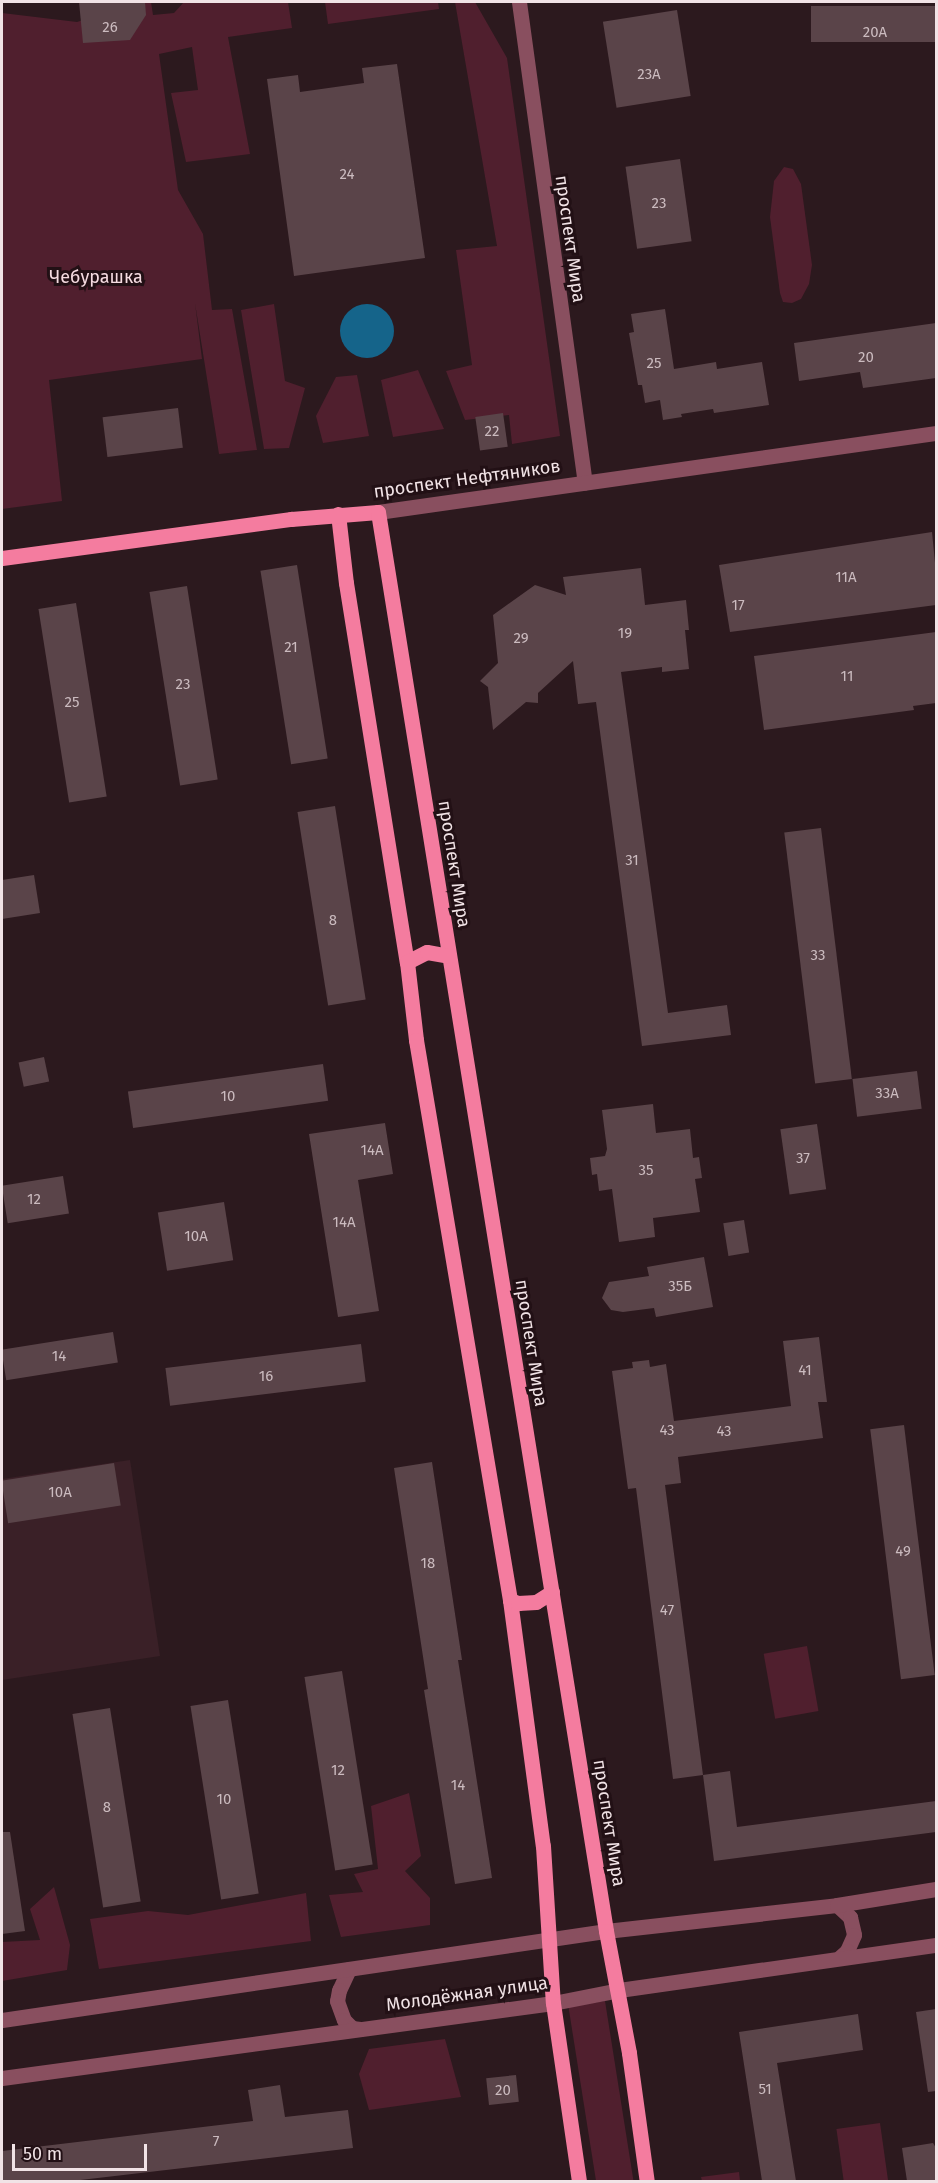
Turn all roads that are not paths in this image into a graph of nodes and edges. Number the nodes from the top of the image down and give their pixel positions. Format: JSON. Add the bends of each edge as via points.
{"nodes":[{"id":1,"x":519,"y":2,"type":"edge"},
{"id":2,"x":936,"y":433,"type":"edge"},
{"id":3,"x":585,"y":482,"type":"junction"},
{"id":4,"x":378,"y":512,"type":"junction"},
{"id":5,"x":338,"y":514,"type":"junction"},
{"id":6,"x":2,"y":558,"type":"edge"},
{"id":7,"x":449,"y":956,"type":"junction"},
{"id":8,"x":407,"y":962,"type":"junction"},
{"id":9,"x":552,"y":1592,"type":"junction"},
{"id":10,"x":510,"y":1600,"type":"junction"},
{"id":11,"x":936,"y":1888,"type":"edge"},
{"id":12,"x":837,"y":1905,"type":"junction"},
{"id":13,"x":606,"y":1931,"type":"junction"},
{"id":14,"x":548,"y":1941,"type":"junction"},
{"id":15,"x":936,"y":1945,"type":"edge"},
{"id":16,"x":840,"y":1957,"type":"junction"},
{"id":17,"x":349,"y":1969,"type":"junction"},
{"id":18,"x":619,"y":1990,"type":"junction"},
{"id":19,"x":553,"y":2002,"type":"junction"},
{"id":20,"x":2,"y":2020,"type":"edge"},
{"id":21,"x":360,"y":2029,"type":"junction"},
{"id":22,"x":2,"y":2078,"type":"edge"},
{"id":23,"x":579,"y":2181,"type":"edge"},
{"id":24,"x":647,"y":2181,"type":"edge"}],
"edges":[{"from":1,"to":3,"type":"street","name":"проспект Мира"},
{"from":2,"to":3,"type":"street","name":"проспект Нефтяников"},
{"from":3,"to":4,"type":"street","name":"проспект Нефтяников"},
{"from":4,"to":5,"type":"main road","name":"проспект Нефтяников"},
{"from":4,"to":7,"type":"main road","name":"проспект Мира"},
{"from":5,"to":6,"type":"main road","name":"проспект Нефтяников"},
{"from":5,"to":8,"type":"main road"},
{"from":7,"to":8,"type":"main road","via":[[427,952]]},
{"from":7,"to":9,"type":"main road","name":"проспект Мира"},
{"from":8,"to":10,"type":"main road","via":[[416,1040]]},
{"from":9,"to":10,"type":"main road","via":[[536,1602]]},
{"from":9,"to":13,"type":"main road","name":"проспект Мира"},
{"from":10,"to":14,"type":"main road","via":[[543,1846]]},
{"from":11,"to":12,"type":"street"},
{"from":12,"to":13,"type":"street"},
{"from":12,"to":16,"type":"street","via":[[850,1917],[854,1935]]},
{"from":13,"to":14,"type":"street"},
{"from":13,"to":18,"type":"main road","name":"проспект Мира"},
{"from":14,"to":17,"type":"street"},
{"from":14,"to":19,"type":"main road"},
{"from":15,"to":16,"type":"street","name":"Молодёжная улица"},
{"from":16,"to":18,"type":"street","name":"Молодёжная улица"},
{"from":17,"to":20,"type":"street"},
{"from":17,"to":21,"type":"street","via":[[337,2001],[344,2020],[352,2028]]},
{"from":18,"to":19,"type":"street","name":"Молодёжная улица"},
{"from":18,"to":24,"type":"main road","name":"проспект Мира"},
{"from":19,"to":21,"type":"street","name":"Молодёжная улица"},
{"from":19,"to":23,"type":"main road"},
{"from":21,"to":22,"type":"street","name":"Молодёжная улица"}]}
